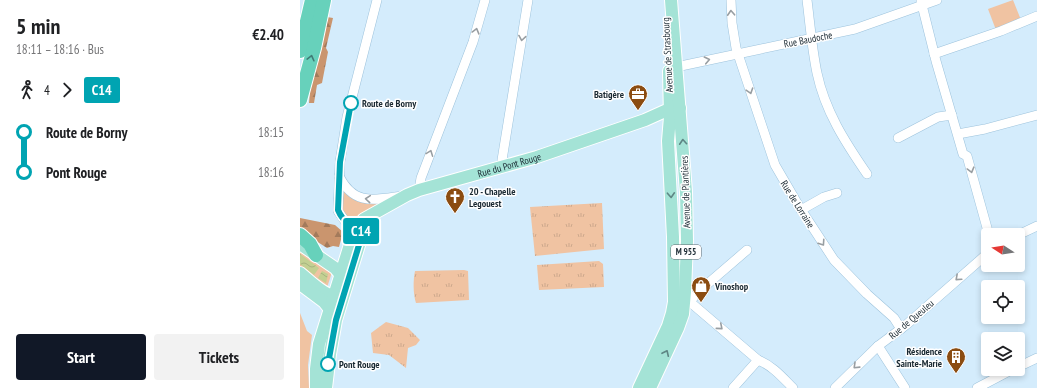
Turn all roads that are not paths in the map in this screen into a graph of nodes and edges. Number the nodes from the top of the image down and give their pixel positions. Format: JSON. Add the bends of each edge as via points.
{"nodes":[{"id":1,"x":310,"y":0,"type":"edge"},
{"id":2,"x":324,"y":0,"type":"edge"},
{"id":3,"x":377,"y":0,"type":"edge"},
{"id":4,"x":484,"y":0,"type":"edge"},
{"id":5,"x":528,"y":0,"type":"edge"},
{"id":6,"x":664,"y":0,"type":"edge"},
{"id":7,"x":671,"y":0,"type":"edge"},
{"id":8,"x":731,"y":0,"type":"edge"},
{"id":9,"x":808,"y":0,"type":"edge"},
{"id":10,"x":937,"y":0,"type":"edge"},
{"id":11,"x":921,"y":3,"type":"edge"},
{"id":12,"x":1037,"y":16,"type":"edge"},
{"id":13,"x":811,"y":38,"type":"junction"},
{"id":14,"x":300,"y":51,"type":"edge"},
{"id":15,"x":738,"y":54,"type":"junction"},
{"id":16,"x":934,"y":54,"type":"junction"},
{"id":17,"x":676,"y":67,"type":"junction"},
{"id":18,"x":300,"y":100,"type":"edge"},
{"id":19,"x":675,"y":109,"type":"junction"},
{"id":20,"x":952,"y":115,"type":"junction"},
{"id":21,"x":1037,"y":115,"type":"edge"},
{"id":22,"x":645,"y":120,"type":"junction"},
{"id":23,"x":669,"y":128,"type":"junction"},
{"id":24,"x":958,"y":134,"type":"junction"},
{"id":25,"x":898,"y":138,"type":"dead end"},
{"id":26,"x":503,"y":166,"type":"junction"},
{"id":27,"x":867,"y":174,"type":"dead end"},
{"id":28,"x":340,"y":176,"type":"junction"},
{"id":29,"x":420,"y":190,"type":"junction"},
{"id":30,"x":837,"y":193,"type":"dead end"},
{"id":31,"x":407,"y":195,"type":"junction"},
{"id":32,"x":801,"y":210,"type":"junction"},
{"id":33,"x":1037,"y":226,"type":"edge"},
{"id":34,"x":987,"y":228,"type":"edge"},
{"id":35,"x":359,"y":230,"type":"junction"},
{"id":36,"x":1025,"y":232,"type":"edge"},
{"id":37,"x":300,"y":235,"type":"edge"},
{"id":38,"x":300,"y":244,"type":"edge"},
{"id":39,"x":746,"y":250,"type":"dead end"},
{"id":40,"x":316,"y":255,"type":"junction"},
{"id":41,"x":981,"y":259,"type":"edge"},
{"id":42,"x":300,"y":273,"type":"edge"},
{"id":43,"x":341,"y":274,"type":"junction"},
{"id":44,"x":300,"y":284,"type":"edge"},
{"id":45,"x":341,"y":293,"type":"junction"},
{"id":46,"x":689,"y":298,"type":"junction"},
{"id":47,"x":330,"y":309,"type":"junction"},
{"id":48,"x":901,"y":329,"type":"junction"},
{"id":49,"x":878,"y":346,"type":"junction"},
{"id":50,"x":1037,"y":358,"type":"edge"},
{"id":51,"x":758,"y":360,"type":"junction"},
{"id":52,"x":1025,"y":364,"type":"edge"},
{"id":53,"x":1000,"y":376,"type":"edge"},
{"id":54,"x":316,"y":388,"type":"edge"},
{"id":55,"x":326,"y":388,"type":"edge"},
{"id":56,"x":639,"y":388,"type":"edge"},
{"id":57,"x":650,"y":388,"type":"edge"},
{"id":58,"x":732,"y":388,"type":"edge"},
{"id":59,"x":792,"y":388,"type":"edge"},
{"id":60,"x":835,"y":388,"type":"edge"},
{"id":61,"x":905,"y":388,"type":"edge"},
{"id":62,"x":977,"y":388,"type":"edge"}],
"edges":[{"from":1,"to":14,"type":"highway"},
{"from":18,"to":2,"type":"highway","one_way":true},
{"from":3,"to":28,"type":"street","via":[[347,117]]},
{"from":29,"to":4,"type":"street","one_way":true,"via":[[421,178],[474,42]]},
{"from":5,"to":26,"type":"street","one_way":true},
{"from":6,"to":19,"type":"main road","name":"Avenue de Strasbourg","number":"M 955"},
{"from":7,"to":17,"type":"main road","name":"Avenue de Strasbourg","number":"M 955"},
{"from":15,"to":8,"type":"street","name":"Rue de Lorraine","one_way":true},
{"from":9,"to":13,"type":"street"},
{"from":10,"to":11,"type":"street","name":"Rue Baudoche"},
{"from":11,"to":13,"type":"street","name":"Rue Baudoche","via":[[855,29]]},
{"from":11,"to":16,"type":"street"},
{"from":12,"to":16,"type":"street"},
{"from":13,"to":15,"type":"street","name":"Rue Baudoche"},
{"from":13,"to":27,"type":"street","via":[[817,74],[828,107],[845,143]]},
{"from":17,"to":15,"type":"street","name":"Rue Baudoche","one_way":true},
{"from":15,"to":32,"type":"street","name":"Rue de Lorraine","one_way":true,"via":[[775,165]]},
{"from":16,"to":20,"type":"street"},
{"from":17,"to":19,"type":"main road","name":"Avenue de Strasbourg","number":"M 955"},
{"from":19,"to":22,"type":"main road","name":"Rue du Pont Rouge"},
{"from":19,"to":23,"type":"main road","name":"Avenue de Plantières","number":"M 955"},
{"from":46,"to":19,"type":"main road","name":"Avenue de Plantières","number":"M 955","one_way":true,"via":[[686,192]]},
{"from":20,"to":24,"type":"street"},
{"from":20,"to":25,"type":"street","via":[[938,118]]},
{"from":21,"to":24,"type":"street"},
{"from":22,"to":23,"type":"main road","name":"Rue du Pont Rouge","via":[[661,121]]},
{"from":22,"to":26,"type":"main road","name":"Rue du Pont Rouge"},
{"from":23,"to":56,"type":"main road","name":"Avenue de Plantières","number":"M 955","one_way":true,"via":[[674,302],[668,326]]},
{"from":24,"to":34,"type":"street","one_way":true,"via":[[963,154],[967,156]]},
{"from":26,"to":29,"type":"main road","name":"Rue du Pont Rouge"},
{"from":31,"to":28,"type":"street","one_way":true,"via":[[370,200],[362,198],[354,195]]},
{"from":28,"to":35,"type":"street","via":[[338,210],[345,221]]},
{"from":29,"to":31,"type":"main road","name":"Rue du Pont Rouge"},
{"from":30,"to":32,"type":"street"},
{"from":31,"to":35,"type":"main road","name":"Rue du Pont Rouge","via":[[364,219]]},
{"from":32,"to":48,"type":"street","name":"Rue de Lorraine","one_way":true,"via":[[834,260],[894,318]]},
{"from":33,"to":36,"type":"street"},
{"from":35,"to":43,"type":"main road"},
{"from":35,"to":45,"type":"main road"},
{"from":37,"to":40,"type":"highway","via":[[310,244]]},
{"from":38,"to":40,"type":"main road"},
{"from":39,"to":46,"type":"street"},
{"from":40,"to":43,"type":"main road"},
{"from":41,"to":48,"type":"street","name":"Rue de Queuleu","one_way":true},
{"from":42,"to":45,"type":"main road","via":[[327,294]]},
{"from":43,"to":45,"type":"main road"},
{"from":43,"to":45,"type":"main road"},
{"from":44,"to":47,"type":"main road"},
{"from":45,"to":47,"type":"main road"},
{"from":45,"to":55,"type":"main road"},
{"from":46,"to":51,"type":"street","one_way":true},
{"from":57,"to":46,"type":"main road","name":"Avenue de Plantières","number":"M 955","one_way":true},
{"from":47,"to":54,"type":"main road","via":[[317,358]]},
{"from":48,"to":49,"type":"street","name":"Rue de Queuleu"},
{"from":49,"to":60,"type":"street","name":"Rue de Queuleu","one_way":true},
{"from":49,"to":61,"type":"street"},
{"from":50,"to":52,"type":"street"},
{"from":51,"to":58,"type":"street"},
{"from":51,"to":59,"type":"street","via":[[768,364]]},
{"from":53,"to":62,"type":"street"}]}
